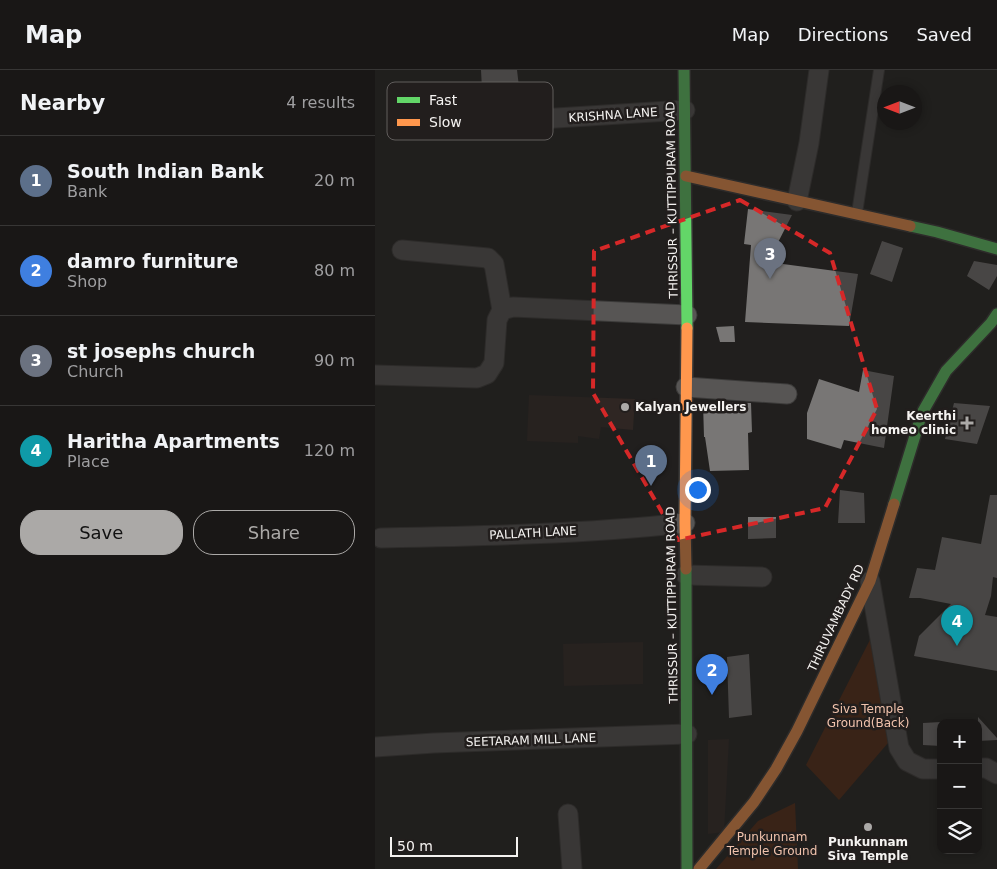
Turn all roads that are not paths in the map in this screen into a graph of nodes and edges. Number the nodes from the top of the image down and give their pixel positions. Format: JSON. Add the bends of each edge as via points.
{"nodes":[{"id":1,"x":684,"y":70,"type":"edge"},
{"id":2,"x":819,"y":70,"type":"edge"},
{"id":3,"x":879,"y":70,"type":"edge"},
{"id":4,"x":685,"y":110,"type":"junction"},
{"id":5,"x":553,"y":118,"type":"edge"},
{"id":6,"x":686,"y":176,"type":"junction"},
{"id":7,"x":797,"y":201,"type":"junction"},
{"id":8,"x":857,"y":214,"type":"junction"},
{"id":9,"x":997,"y":249,"type":"edge"},
{"id":10,"x":402,"y":250,"type":"dead end"},
{"id":11,"x":502,"y":310,"type":"junction"},
{"id":12,"x":997,"y":314,"type":"edge"},
{"id":13,"x":687,"y":315,"type":"junction"},
{"id":14,"x":375,"y":375,"type":"edge"},
{"id":15,"x":686,"y":387,"type":"junction"},
{"id":16,"x":787,"y":394,"type":"dead end"},
{"id":17,"x":685,"y":523,"type":"junction"},
{"id":18,"x":381,"y":538,"type":"dead end"},
{"id":19,"x":685,"y":575,"type":"junction"},
{"id":20,"x":762,"y":576,"type":"dead end"},
{"id":21,"x":870,"y":581,"type":"junction"},
{"id":22,"x":687,"y":734,"type":"junction"},
{"id":23,"x":375,"y":747,"type":"edge"},
{"id":24,"x":982,"y":768,"type":"edge"},
{"id":25,"x":937,"y":769,"type":"edge"},
{"id":26,"x":997,"y":774,"type":"edge"},
{"id":27,"x":568,"y":814,"type":"dead end"},
{"id":28,"x":572,"y":869,"type":"edge"},
{"id":29,"x":687,"y":869,"type":"edge"},
{"id":30,"x":699,"y":869,"type":"edge"}],
"edges":[{"from":1,"to":4,"type":"street","name":"THRISSUR – KUTTIPPURAM ROAD"},
{"from":2,"to":7,"type":"street"},
{"from":3,"to":8,"type":"lane"},
{"from":4,"to":5,"type":"street","name":"KRISHNA LANE"},
{"from":4,"to":6,"type":"street","name":"THRISSUR – KUTTIPPURAM ROAD"},
{"from":6,"to":7,"type":"street"},
{"from":6,"to":13,"type":"street","name":"THRISSUR – KUTTIPPURAM ROAD"},
{"from":7,"to":8,"type":"street"},
{"from":8,"to":9,"type":"street"},
{"from":10,"to":11,"type":"street","via":[[488,258],[493,264]]},
{"from":11,"to":13,"type":"street"},
{"from":11,"to":14,"type":"street","via":[[497,320],[494,363],[487,374],[477,378]]},
{"from":12,"to":21,"type":"street","name":"THIRUVAMBADY RD","via":[[946,372],[922,414]]},
{"from":13,"to":15,"type":"street","name":"THRISSUR – KUTTIPPURAM ROAD"},
{"from":15,"to":16,"type":"street"},
{"from":15,"to":17,"type":"street","name":"THRISSUR – KUTTIPPURAM ROAD"},
{"from":17,"to":18,"type":"street","name":"PALLATH LANE","via":[[635,528]]},
{"from":17,"to":19,"type":"street","name":"THRISSUR – KUTTIPPURAM ROAD"},
{"from":19,"to":20,"type":"street"},
{"from":19,"to":22,"type":"street","name":"THRISSUR – KUTTIPPURAM ROAD"},
{"from":21,"to":25,"type":"street","via":[[899,748],[907,761],[923,769]]},
{"from":21,"to":30,"type":"street","name":"THIRUVAMBADY RD","via":[[776,769],[754,802]]},
{"from":22,"to":23,"type":"street","name":"SEETARAM MILL LANE"},
{"from":22,"to":29,"type":"street","name":"THRISSUR – KUTTIPPURAM ROAD"},
{"from":24,"to":26,"type":"street"},
{"from":27,"to":28,"type":"street"}]}
